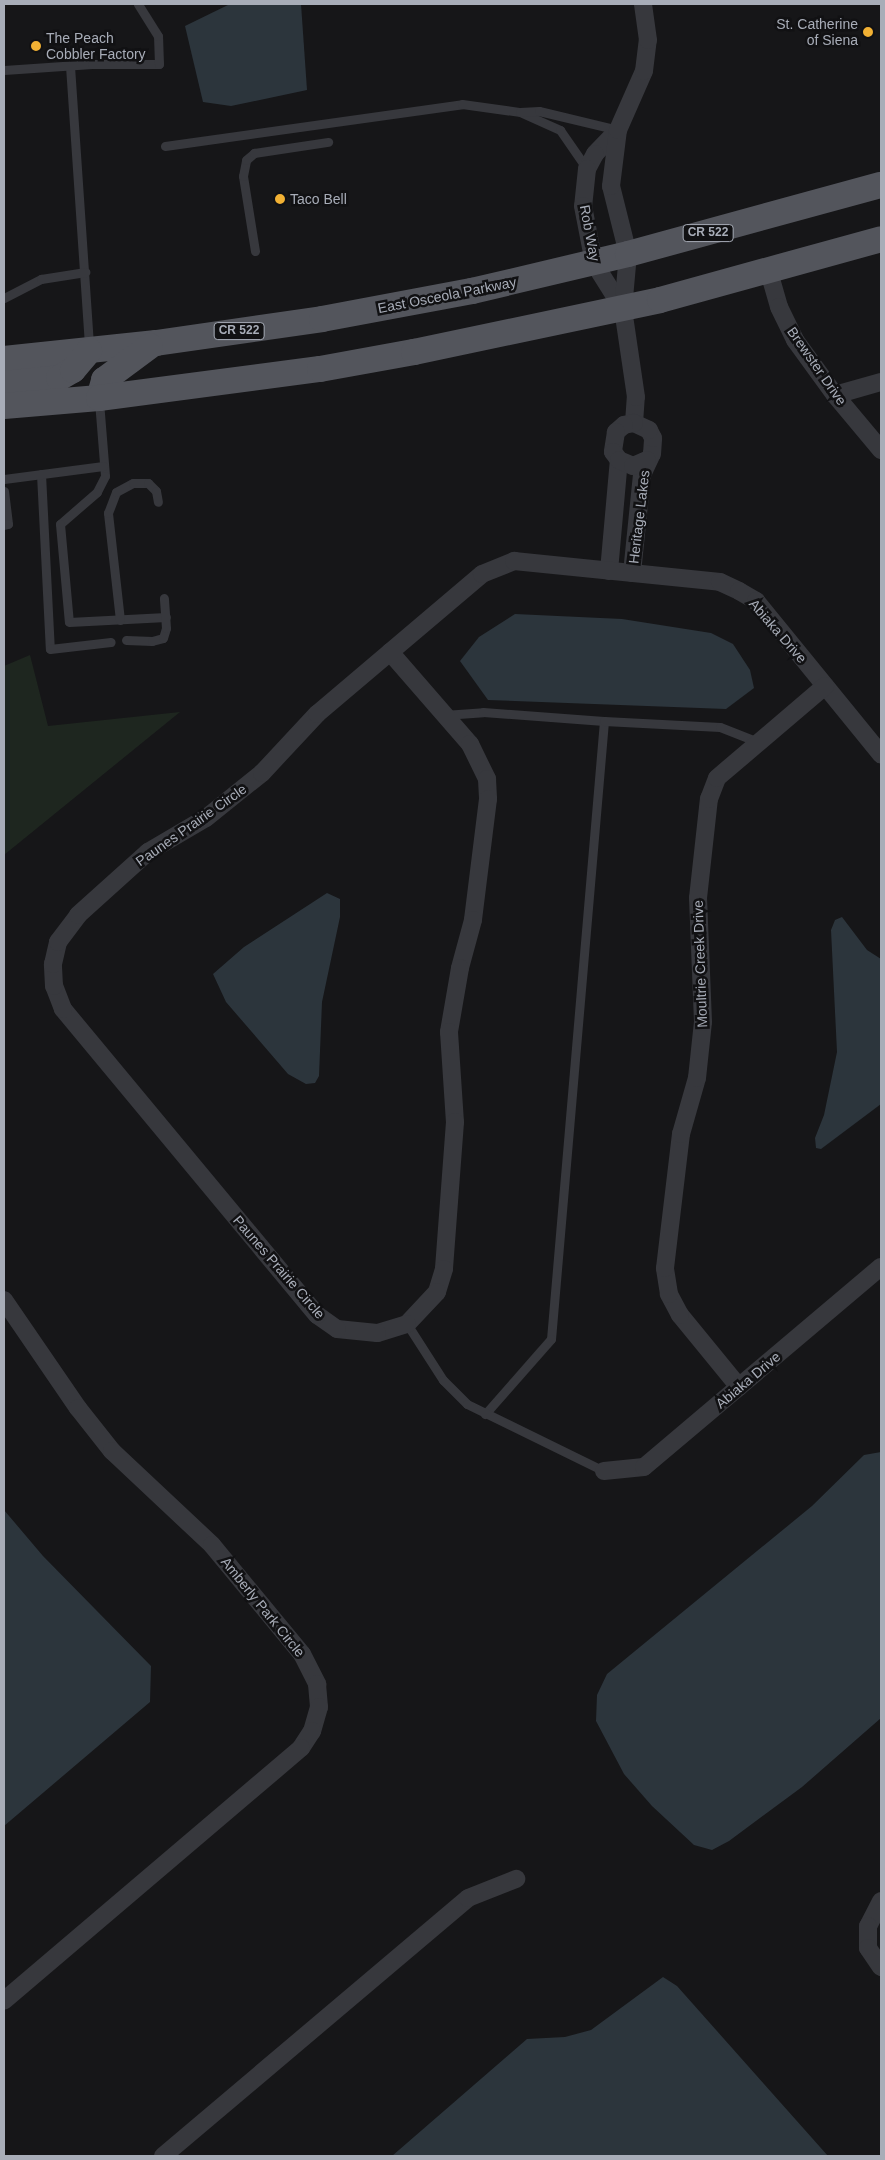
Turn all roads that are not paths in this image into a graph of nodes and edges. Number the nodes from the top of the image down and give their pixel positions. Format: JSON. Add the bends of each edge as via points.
{"nodes":[{"id":1,"x":138,"y":4,"type":"edge"},
{"id":2,"x":642,"y":4,"type":"edge"},
{"id":3,"x":70,"y":66,"type":"junction"},
{"id":4,"x":4,"y":70,"type":"edge"},
{"id":5,"x":520,"y":112,"type":"junction"},
{"id":6,"x":618,"y":130,"type":"junction"},
{"id":7,"x":328,"y":142,"type":"dead end"},
{"id":8,"x":165,"y":146,"type":"dead end"},
{"id":9,"x":587,"y":168,"type":"junction"},
{"id":10,"x":881,"y":185,"type":"edge"},
{"id":11,"x":881,"y":239,"type":"edge"},
{"id":12,"x":256,"y":251,"type":"dead end"},
{"id":13,"x":628,"y":254,"type":"junction"},
{"id":14,"x":594,"y":263,"type":"junction"},
{"id":15,"x":85,"y":272,"type":"junction"},
{"id":16,"x":769,"y":272,"type":"junction"},
{"id":17,"x":4,"y":298,"type":"edge"},
{"id":18,"x":624,"y":309,"type":"junction"},
{"id":19,"x":156,"y":343,"type":"junction"},
{"id":20,"x":89,"y":351,"type":"junction"},
{"id":21,"x":4,"y":359,"type":"edge"},
{"id":22,"x":881,"y":382,"type":"edge"},
{"id":23,"x":4,"y":384,"type":"edge"},
{"id":24,"x":835,"y":396,"type":"junction"},
{"id":25,"x":99,"y":398,"type":"junction"},
{"id":26,"x":4,"y":406,"type":"edge"},
{"id":27,"x":634,"y":423,"type":"junction"},
{"id":28,"x":881,"y":450,"type":"edge"},
{"id":29,"x":619,"y":460,"type":"junction"},
{"id":30,"x":647,"y":460,"type":"junction"},
{"id":31,"x":103,"y":466,"type":"junction"},
{"id":32,"x":41,"y":474,"type":"junction"},
{"id":33,"x":4,"y":479,"type":"edge"},
{"id":34,"x":4,"y":491,"type":"edge"},
{"id":35,"x":158,"y":502,"type":"dead end"},
{"id":36,"x":4,"y":525,"type":"edge"},
{"id":37,"x":609,"y":571,"type":"junction"},
{"id":38,"x":632,"y":573,"type":"junction"},
{"id":39,"x":164,"y":598,"type":"dead end"},
{"id":40,"x":166,"y":617,"type":"junction"},
{"id":41,"x":120,"y":620,"type":"junction"},
{"id":42,"x":126,"y":640,"type":"dead end"},
{"id":43,"x":111,"y":642,"type":"dead end"},
{"id":44,"x":390,"y":652,"type":"junction"},
{"id":45,"x":825,"y":686,"type":"junction"},
{"id":46,"x":444,"y":715,"type":"junction"},
{"id":47,"x":604,"y":721,"type":"junction"},
{"id":48,"x":758,"y":742,"type":"junction"},
{"id":49,"x":881,"y":754,"type":"edge"},
{"id":50,"x":881,"y":1267,"type":"edge"},
{"id":51,"x":4,"y":1300,"type":"edge"},
{"id":52,"x":407,"y":1324,"type":"junction"},
{"id":53,"x":739,"y":1387,"type":"junction"},
{"id":54,"x":485,"y":1414,"type":"junction"},
{"id":55,"x":604,"y":1471,"type":"joint"},
{"id":56,"x":516,"y":1879,"type":"dead end"},
{"id":57,"x":881,"y":1900,"type":"edge"},
{"id":58,"x":881,"y":1967,"type":"edge"},
{"id":59,"x":4,"y":2002,"type":"edge"},
{"id":60,"x":182,"y":2150,"type":"edge"},
{"id":61,"x":163,"y":2156,"type":"edge"}],
"edges":[{"from":1,"to":3,"type":"lane","via":[[158,36],[159,64]]},
{"from":2,"to":6,"type":"street","name":"Rob Way","via":[[648,40],[644,72]]},
{"from":3,"to":4,"type":"lane"},
{"from":3,"to":15,"type":"lane"},
{"from":5,"to":6,"type":"lane","via":[[539,111]]},
{"from":5,"to":8,"type":"lane","via":[[462,104]]},
{"from":5,"to":9,"type":"lane","via":[[560,130]]},
{"from":6,"to":9,"type":"street","name":"Rob Way","via":[[595,154]]},
{"from":6,"to":13,"type":"street","name":"Rob Way","via":[[612,186]]},
{"from":7,"to":12,"type":"lane","via":[[254,153],[246,160],[243,176]]},
{"from":9,"to":14,"type":"street","name":"Rob Way","via":[[582,206]]},
{"from":10,"to":13,"type":"main road","name":"East Osceola Parkway","number":"CR 522"},
{"from":11,"to":16,"type":"main road"},
{"from":13,"to":14,"type":"main road","name":"East Osceola Parkway","number":"CR 522"},
{"from":13,"to":18,"type":"street","name":"Rob Way"},
{"from":14,"to":18,"type":"street","name":"Rob Way"},
{"from":14,"to":19,"type":"main road","name":"East Osceola Parkway","number":"CR 522","via":[[472,292],[322,319]]},
{"from":15,"to":17,"type":"lane","via":[[41,279]]},
{"from":15,"to":20,"type":"lane"},
{"from":16,"to":18,"type":"main road"},
{"from":16,"to":24,"type":"street","name":"Brewster Drive","via":[[779,307],[795,340]]},
{"from":18,"to":25,"type":"main road","via":[[320,369]]},
{"from":18,"to":27,"type":"street","via":[[636,397]]},
{"from":19,"to":20,"type":"main road","name":"East Osceola Parkway","number":"CR 522"},
{"from":19,"to":25,"type":"main road","via":[[104,380]]},
{"from":20,"to":21,"type":"main road","name":"East Osceola Parkway","number":"CR 522"},
{"from":20,"to":23,"type":"main road","via":[[73,370],[59,378]]},
{"from":22,"to":24,"type":"street"},
{"from":24,"to":28,"type":"street","name":"Brewster Drive"},
{"from":25,"to":26,"type":"main road"},
{"from":25,"to":31,"type":"lane"},
{"from":27,"to":29,"type":"street","name":"Heritage Lakes","via":[[624,425],[614,436],[613,452]]},
{"from":27,"to":30,"type":"street","name":"Heritage Lakes","via":[[649,430],[653,438],[652,454]]},
{"from":29,"to":30,"type":"street","name":"Heritage Lakes","via":[[633,466]]},
{"from":29,"to":37,"type":"street","name":"Heritage Lakes"},
{"from":30,"to":38,"type":"street","name":"Heritage Lakes","via":[[642,475]]},
{"from":31,"to":32,"type":"lane"},
{"from":31,"to":41,"type":"lane","via":[[105,476],[98,492],[60,524],[69,622]]},
{"from":32,"to":33,"type":"lane"},
{"from":32,"to":43,"type":"lane","via":[[50,649]]},
{"from":34,"to":36,"type":"lane","via":[[8,524]]},
{"from":35,"to":41,"type":"lane","via":[[156,491],[148,484],[133,483],[116,492],[108,513]]},
{"from":37,"to":38,"type":"street","name":"Abiaka Drive"},
{"from":37,"to":44,"type":"street","name":"Paunes Prairie Circle","via":[[514,562],[482,574]]},
{"from":38,"to":45,"type":"street","name":"Abiaka Drive","via":[[720,582],[739,590],[756,601]]},
{"from":39,"to":40,"type":"lane"},
{"from":40,"to":41,"type":"lane"},
{"from":40,"to":42,"type":"lane","via":[[163,638]]},
{"from":44,"to":46,"type":"street"},
{"from":44,"to":52,"type":"street","name":"Paunes Prairie Circle","via":[[317,714],[262,773],[206,818],[148,852],[78,915],[58,942],[53,964],[54,986],[63,1009],[75,1025],[317,1315],[337,1329],[356,1332],[377,1333]]},
{"from":45,"to":48,"type":"street","name":"Moultrie Creek Drive"},
{"from":45,"to":49,"type":"street","name":"Abiaka Drive"},
{"from":46,"to":47,"type":"lane","via":[[483,712]]},
{"from":46,"to":52,"type":"street","via":[[480,761],[487,779],[488,799],[473,920],[460,968],[450,1032],[455,1122],[444,1269],[437,1292]]},
{"from":47,"to":48,"type":"lane","via":[[720,727]]},
{"from":47,"to":54,"type":"lane","via":[[550,1339]]},
{"from":48,"to":53,"type":"street","name":"Moultrie Creek Drive","via":[[717,778],[709,799],[698,898],[704,1022],[697,1078],[681,1134],[665,1268],[669,1294],[680,1315]]},
{"from":50,"to":53,"type":"street","name":"Abiaka Drive"},
{"from":51,"to":59,"type":"street","name":"Amberly Park Circle","via":[[78,1408],[112,1451],[212,1545],[302,1654],[317,1684],[319,1706],[312,1731],[301,1748]]},
{"from":52,"to":54,"type":"lane","via":[[453,1391]]},
{"from":53,"to":55,"type":"street","name":"Abiaka Drive","via":[[644,1467]]},
{"from":54,"to":55,"type":"lane"},
{"from":56,"to":60,"type":"street","via":[[468,1898]]},
{"from":57,"to":58,"type":"street","via":[[868,1926],[868,1948]]},
{"from":60,"to":61,"type":"street"}]}
